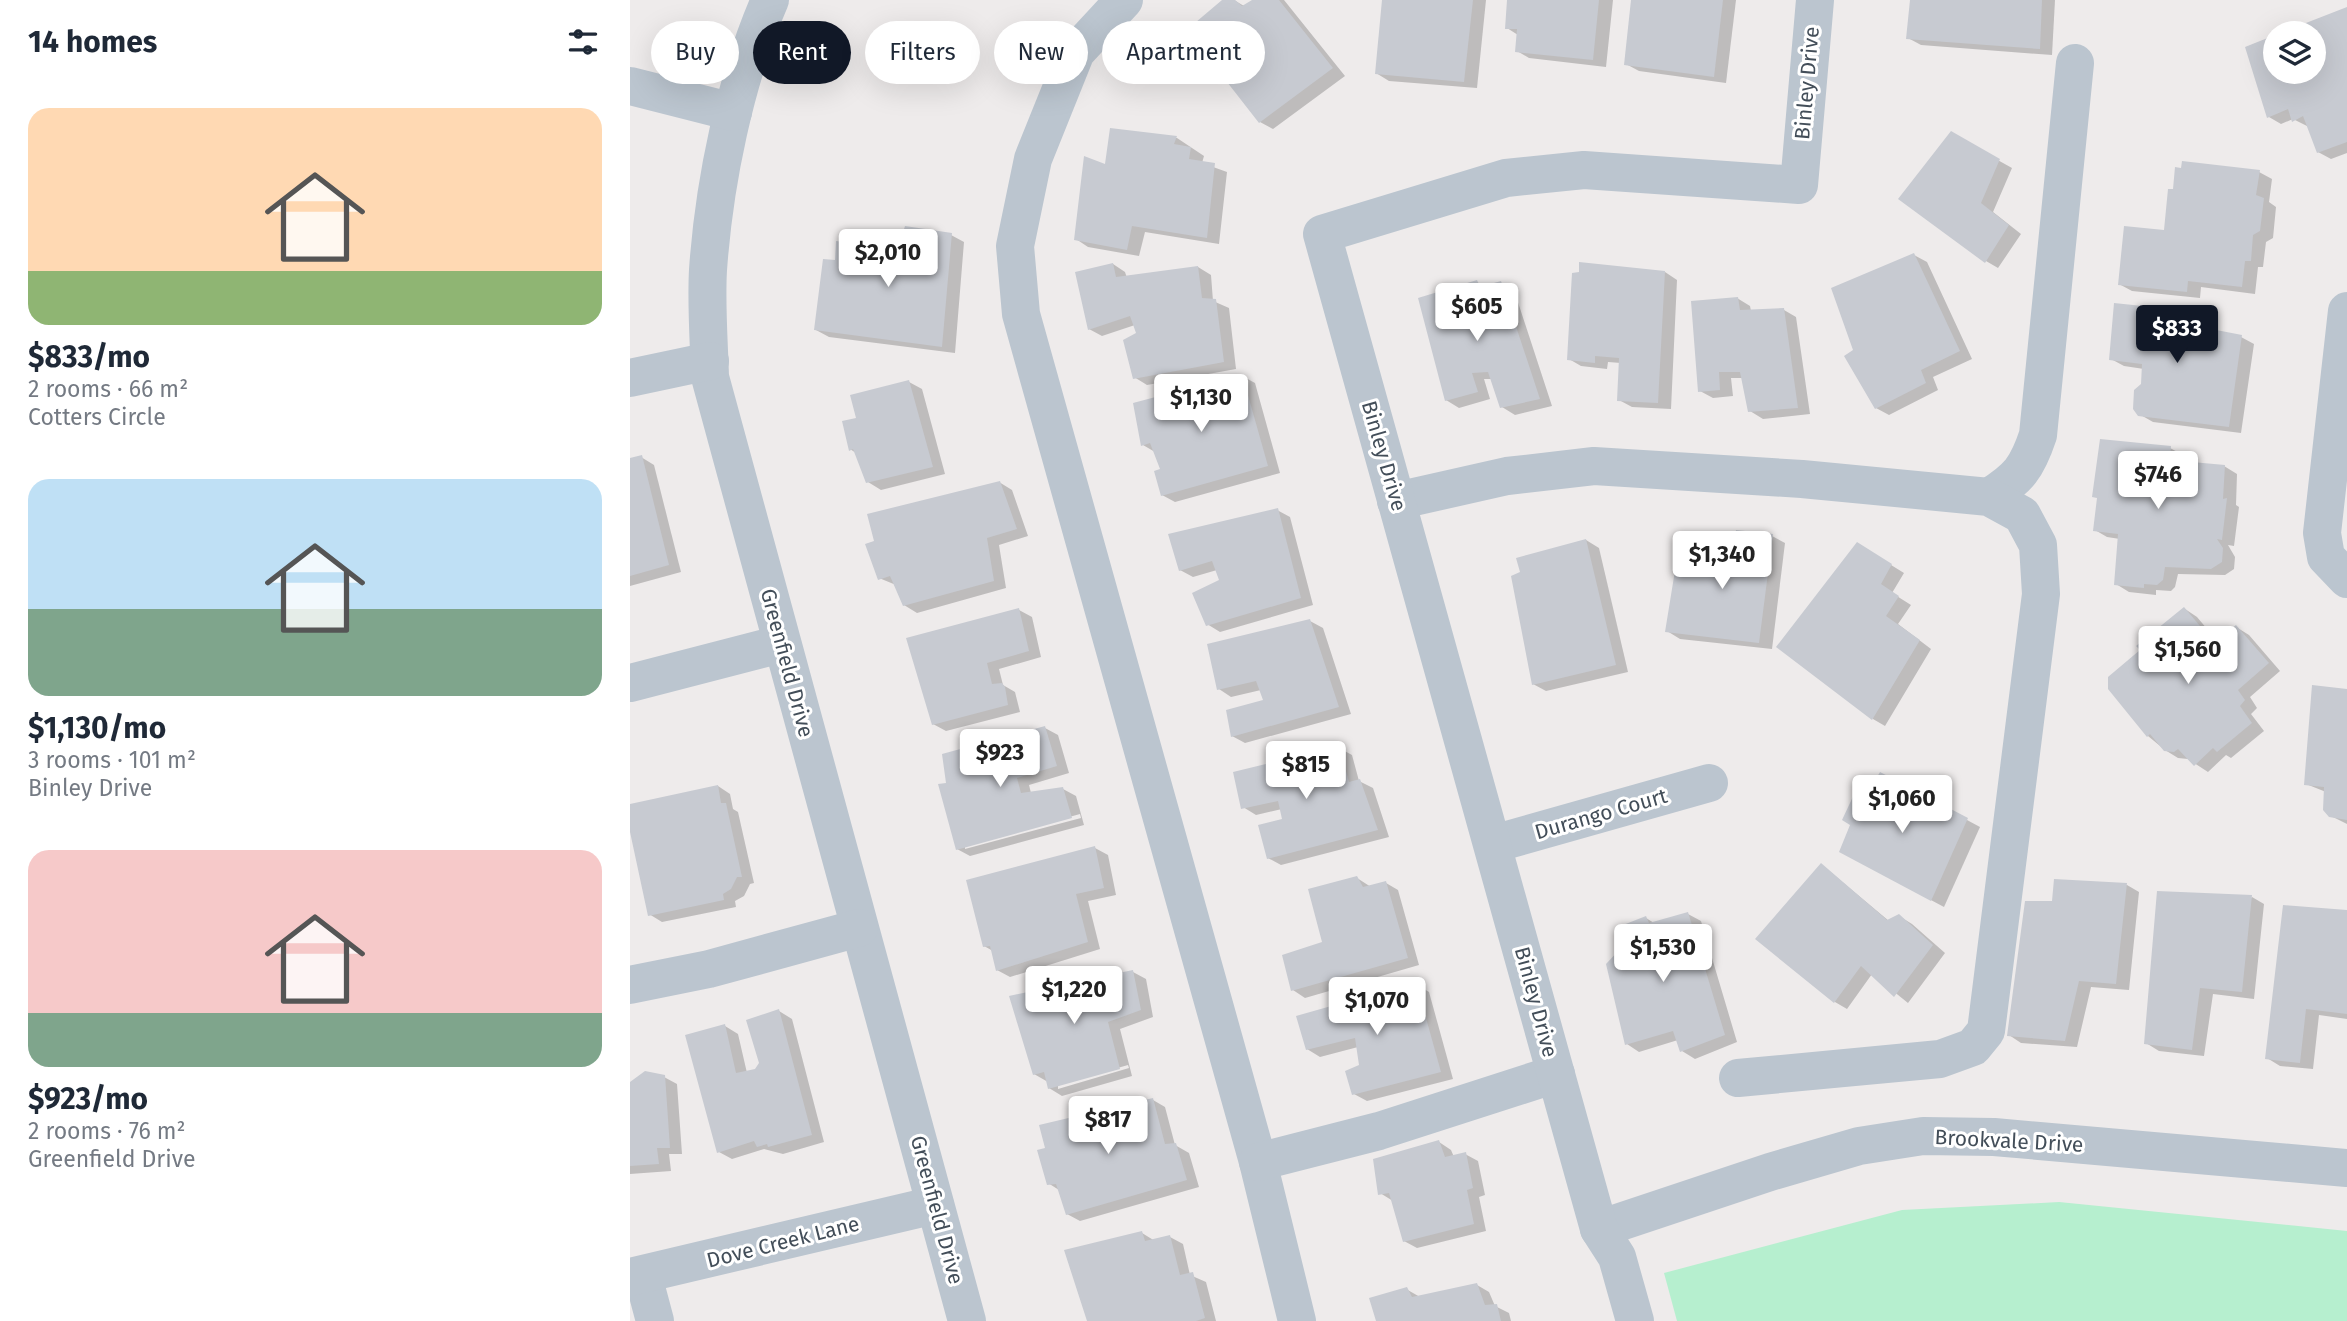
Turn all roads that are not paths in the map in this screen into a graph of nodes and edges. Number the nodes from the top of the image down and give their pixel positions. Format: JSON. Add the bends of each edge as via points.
{"nodes":[{"id":1,"x":770,"y":0,"type":"edge"},
{"id":2,"x":1815,"y":0,"type":"edge"},
{"id":3,"x":1107,"y":5,"type":"edge"},
{"id":4,"x":2075,"y":63,"type":"dead end"},
{"id":5,"x":630,"y":86,"type":"edge"},
{"id":6,"x":733,"y":112,"type":"junction"},
{"id":7,"x":2347,"y":311,"type":"edge"},
{"id":8,"x":710,"y":361,"type":"junction"},
{"id":9,"x":630,"y":379,"type":"edge"},
{"id":10,"x":1989,"y":497,"type":"junction"},
{"id":11,"x":1396,"y":501,"type":"junction"},
{"id":12,"x":2347,"y":579,"type":"edge"},
{"id":13,"x":781,"y":644,"type":"junction"},
{"id":14,"x":630,"y":683,"type":"edge"},
{"id":15,"x":1709,"y":783,"type":"dead end"},
{"id":16,"x":1493,"y":845,"type":"junction"},
{"id":17,"x":859,"y":928,"type":"junction"},
{"id":18,"x":630,"y":985,"type":"edge"},
{"id":19,"x":1556,"y":1074,"type":"junction"},
{"id":20,"x":1738,"y":1078,"type":"dead end"},
{"id":21,"x":1258,"y":1162,"type":"junction"},
{"id":22,"x":2347,"y":1168,"type":"edge"},
{"id":23,"x":936,"y":1205,"type":"junction"},
{"id":24,"x":1599,"y":1229,"type":"junction"},
{"id":25,"x":636,"y":1277,"type":"edge"},
{"id":26,"x":655,"y":1321,"type":"edge"},
{"id":27,"x":967,"y":1321,"type":"edge"},
{"id":28,"x":1297,"y":1321,"type":"edge"},
{"id":29,"x":1635,"y":1321,"type":"edge"}],
"edges":[{"from":1,"to":6,"type":"street","name":"Greenfield Drive","via":[[750,46]]},
{"from":2,"to":11,"type":"street","name":"Binley Drive","via":[[1799,185],[1584,170],[1506,178],[1322,234]]},
{"from":3,"to":21,"type":"street","via":[[1076,52],[1033,159],[1015,246],[1021,314]]},
{"from":4,"to":10,"type":"street","via":[[2038,435],[2028,465]]},
{"from":5,"to":6,"type":"street"},
{"from":6,"to":8,"type":"street","name":"Greenfield Drive","via":[[708,270]]},
{"from":7,"to":12,"type":"street","via":[[2322,533],[2326,557]]},
{"from":8,"to":9,"type":"street"},
{"from":8,"to":13,"type":"street","name":"Greenfield Drive","via":[[710,377]]},
{"from":10,"to":11,"type":"street","via":[[1802,479],[1594,467],[1507,476]]},
{"from":10,"to":20,"type":"street","via":[[2022,514],[2038,545],[2041,593],[1986,1031],[1973,1047],[1940,1059]]},
{"from":11,"to":16,"type":"street","name":"Binley Drive"},
{"from":13,"to":14,"type":"street"},
{"from":13,"to":17,"type":"street","name":"Greenfield Drive"},
{"from":15,"to":16,"type":"street","name":"Durango Court"},
{"from":16,"to":19,"type":"street","name":"Binley Drive"},
{"from":17,"to":18,"type":"street","via":[[709,969]]},
{"from":17,"to":23,"type":"street","name":"Greenfield Drive"},
{"from":19,"to":21,"type":"street","via":[[1378,1131]]},
{"from":19,"to":24,"type":"street","name":"Binley Drive"},
{"from":21,"to":28,"type":"street"},
{"from":22,"to":24,"type":"street","name":"Brookvale Drive","via":[[1994,1137],[1923,1136],[1859,1146],[1796,1164]]},
{"from":23,"to":25,"type":"street","name":"Dove Creek Lane"},
{"from":23,"to":27,"type":"street","name":"Greenfield Drive"},
{"from":24,"to":29,"type":"street","name":"Binley Drive","via":[[1617,1257]]},
{"from":25,"to":26,"type":"street"}]}
